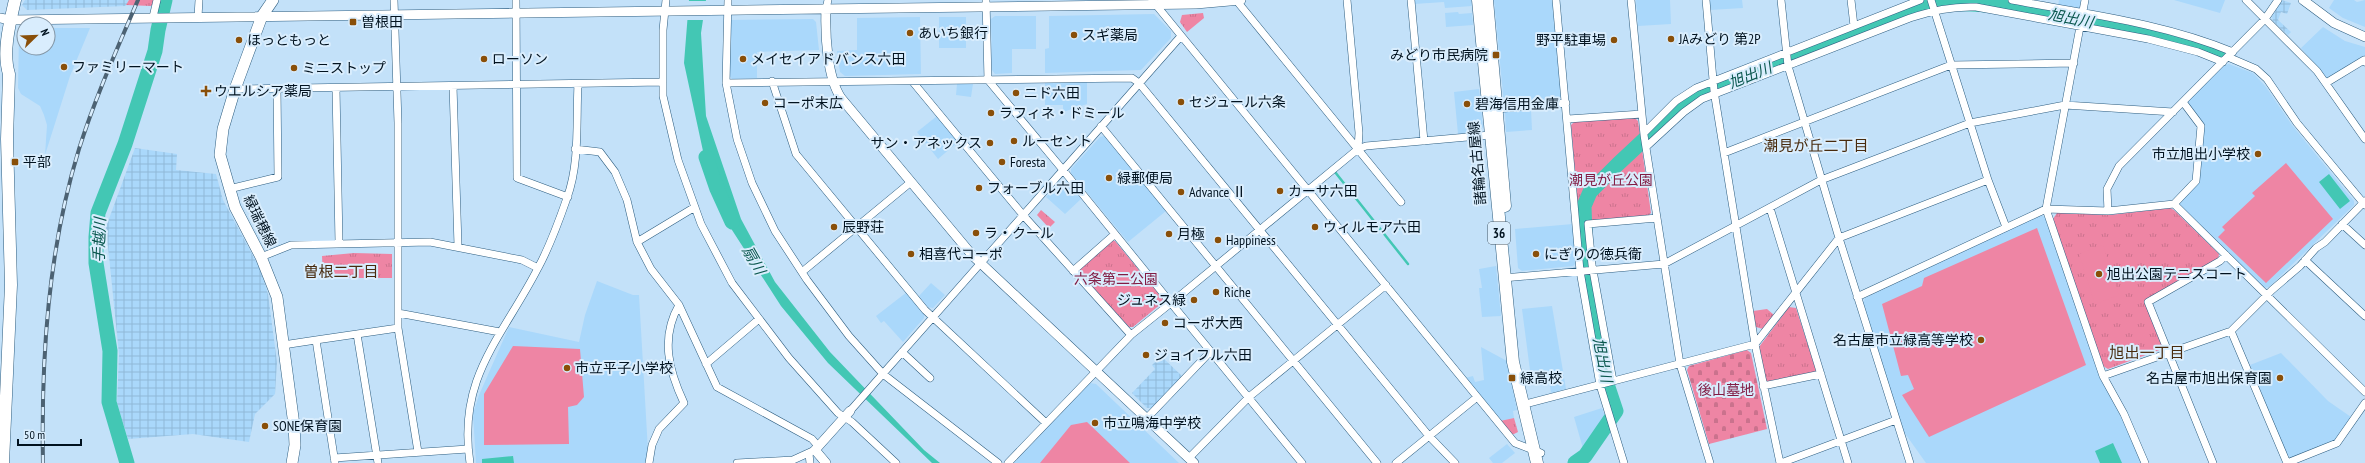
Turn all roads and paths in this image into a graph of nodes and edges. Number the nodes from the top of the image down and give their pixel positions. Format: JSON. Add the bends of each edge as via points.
{"nodes":[{"id":1,"x":15,"y":0,"type":"edge"},
{"id":2,"x":157,"y":0,"type":"edge"},
{"id":3,"x":199,"y":0,"type":"edge"},
{"id":4,"x":273,"y":0,"type":"edge"},
{"id":5,"x":394,"y":0,"type":"edge"},
{"id":6,"x":516,"y":0,"type":"edge"},
{"id":7,"x":666,"y":0,"type":"edge"},
{"id":8,"x":728,"y":0,"type":"edge"},
{"id":9,"x":1236,"y":0,"type":"edge"},
{"id":10,"x":1241,"y":0,"type":"edge"},
{"id":11,"x":1347,"y":0,"type":"edge"},
{"id":12,"x":1411,"y":0,"type":"edge"},
{"id":13,"x":1478,"y":0,"type":"edge"},
{"id":14,"x":1487,"y":0,"type":"edge"},
{"id":15,"x":1556,"y":0,"type":"edge"},
{"id":16,"x":1631,"y":0,"type":"edge"},
{"id":17,"x":1706,"y":0,"type":"edge"},
{"id":18,"x":1781,"y":0,"type":"edge"},
{"id":19,"x":1852,"y":0,"type":"edge"},
{"id":20,"x":1920,"y":0,"type":"edge"},
{"id":21,"x":2012,"y":0,"type":"edge"},
{"id":22,"x":2085,"y":0,"type":"edge"},
{"id":23,"x":2246,"y":0,"type":"edge"},
{"id":24,"x":2278,"y":0,"type":"edge"},
{"id":25,"x":2303,"y":0,"type":"edge"},
{"id":26,"x":1154,"y":2,"type":"edge"},
{"id":27,"x":986,"y":3,"type":"edge"},
{"id":28,"x":1932,"y":4,"type":"edge"},
{"id":29,"x":827,"y":5,"type":"edge"},
{"id":30,"x":727,"y":10,"type":"junction"},
{"id":31,"x":665,"y":11,"type":"junction"},
{"id":32,"x":395,"y":14,"type":"junction"},
{"id":33,"x":516,"y":14,"type":"junction"},
{"id":34,"x":262,"y":16,"type":"junction"},
{"id":35,"x":198,"y":17,"type":"junction"},
{"id":36,"x":154,"y":18,"type":"junction"},
{"id":37,"x":5,"y":19,"type":"edge"},
{"id":38,"x":2266,"y":19,"type":"junction"},
{"id":39,"x":2081,"y":20,"type":"junction"},
{"id":40,"x":1854,"y":26,"type":"junction"},
{"id":41,"x":1181,"y":36,"type":"junction"},
{"id":42,"x":2365,"y":37,"type":"edge"},
{"id":43,"x":2228,"y":57,"type":"junction"},
{"id":44,"x":1787,"y":59,"type":"junction"},
{"id":45,"x":2365,"y":62,"type":"edge"},
{"id":46,"x":2074,"y":63,"type":"junction"},
{"id":47,"x":1951,"y":65,"type":"junction"},
{"id":48,"x":6,"y":66,"type":"junction"},
{"id":49,"x":912,"y":80,"type":"junction"},
{"id":50,"x":988,"y":80,"type":"junction"},
{"id":51,"x":772,"y":81,"type":"junction"},
{"id":52,"x":832,"y":81,"type":"junction"},
{"id":53,"x":663,"y":82,"type":"junction"},
{"id":54,"x":726,"y":83,"type":"junction"},
{"id":55,"x":1139,"y":83,"type":"junction"},
{"id":56,"x":2326,"y":83,"type":"junction"},
{"id":57,"x":517,"y":84,"type":"junction"},
{"id":58,"x":578,"y":84,"type":"junction"},
{"id":59,"x":453,"y":86,"type":"junction"},
{"id":60,"x":396,"y":87,"type":"junction"},
{"id":61,"x":277,"y":88,"type":"junction"},
{"id":62,"x":336,"y":88,"type":"junction"},
{"id":63,"x":1713,"y":88,"type":"junction"},
{"id":64,"x":235,"y":89,"type":"junction"},
{"id":65,"x":2183,"y":102,"type":"junction"},
{"id":66,"x":1566,"y":103,"type":"junction"},
{"id":67,"x":2065,"y":105,"type":"junction"},
{"id":68,"x":1496,"y":109,"type":"junction"},
{"id":69,"x":2173,"y":112,"type":"junction"},
{"id":70,"x":1642,"y":114,"type":"junction"},
{"id":71,"x":1568,"y":119,"type":"junction"},
{"id":72,"x":1804,"y":122,"type":"junction"},
{"id":73,"x":1970,"y":123,"type":"junction"},
{"id":74,"x":1101,"y":126,"type":"junction"},
{"id":75,"x":0,"y":132,"type":"edge"},
{"id":76,"x":1644,"y":134,"type":"junction"},
{"id":77,"x":1490,"y":135,"type":"junction"},
{"id":78,"x":2365,"y":138,"type":"edge"},
{"id":79,"x":1424,"y":141,"type":"junction"},
{"id":80,"x":1646,"y":146,"type":"junction"},
{"id":81,"x":575,"y":149,"type":"junction"},
{"id":82,"x":1358,"y":149,"type":"junction"},
{"id":83,"x":1724,"y":153,"type":"junction"},
{"id":84,"x":1063,"y":170,"type":"junction"},
{"id":85,"x":1821,"y":180,"type":"junction"},
{"id":86,"x":1988,"y":180,"type":"junction"},
{"id":87,"x":911,"y":182,"type":"junction"},
{"id":88,"x":228,"y":189,"type":"junction"},
{"id":89,"x":1308,"y":191,"type":"junction"},
{"id":90,"x":568,"y":197,"type":"junction"},
{"id":91,"x":1401,"y":202,"type":"dead end"},
{"id":92,"x":2364,"y":203,"type":"edge"},
{"id":93,"x":2174,"y":204,"type":"junction"},
{"id":94,"x":695,"y":207,"type":"junction"},
{"id":95,"x":1770,"y":208,"type":"junction"},
{"id":96,"x":2046,"y":209,"type":"junction"},
{"id":97,"x":2108,"y":211,"type":"junction"},
{"id":98,"x":1023,"y":215,"type":"junction"},
{"id":99,"x":1657,"y":218,"type":"junction"},
{"id":100,"x":2342,"y":224,"type":"junction"},
{"id":101,"x":856,"y":226,"type":"junction"},
{"id":102,"x":1736,"y":226,"type":"junction"},
{"id":103,"x":2006,"y":227,"type":"junction"},
{"id":104,"x":1260,"y":230,"type":"junction"},
{"id":105,"x":1115,"y":234,"type":"junction"},
{"id":106,"x":1839,"y":238,"type":"junction"},
{"id":107,"x":399,"y":242,"type":"junction"},
{"id":108,"x":637,"y":242,"type":"junction"},
{"id":109,"x":339,"y":243,"type":"junction"},
{"id":110,"x":2365,"y":245,"type":"edge"},
{"id":111,"x":458,"y":246,"type":"junction"},
{"id":112,"x":2226,"y":255,"type":"junction"},
{"id":113,"x":261,"y":257,"type":"junction"},
{"id":114,"x":2305,"y":260,"type":"junction"},
{"id":115,"x":981,"y":263,"type":"junction"},
{"id":116,"x":1664,"y":264,"type":"junction"},
{"id":117,"x":1216,"y":266,"type":"junction"},
{"id":118,"x":538,"y":268,"type":"junction"},
{"id":119,"x":1587,"y":270,"type":"junction"},
{"id":120,"x":1073,"y":271,"type":"junction"},
{"id":121,"x":802,"y":272,"type":"junction"},
{"id":122,"x":1507,"y":278,"type":"junction"},
{"id":123,"x":1386,"y":285,"type":"junction"},
{"id":124,"x":1795,"y":294,"type":"junction"},
{"id":125,"x":2268,"y":296,"type":"junction"},
{"id":126,"x":1857,"y":297,"type":"junction"},
{"id":127,"x":1171,"y":303,"type":"junction"},
{"id":128,"x":679,"y":305,"type":"junction"},
{"id":129,"x":398,"y":313,"type":"junction"},
{"id":130,"x":933,"y":316,"type":"junction"},
{"id":131,"x":2365,"y":316,"type":"edge"},
{"id":132,"x":759,"y":319,"type":"junction"},
{"id":133,"x":1338,"y":324,"type":"junction"},
{"id":134,"x":398,"y":328,"type":"junction"},
{"id":135,"x":2231,"y":331,"type":"junction"},
{"id":136,"x":500,"y":332,"type":"junction"},
{"id":137,"x":357,"y":334,"type":"junction"},
{"id":138,"x":1131,"y":335,"type":"junction"},
{"id":139,"x":316,"y":340,"type":"junction"},
{"id":140,"x":1755,"y":344,"type":"junction"},
{"id":141,"x":283,"y":345,"type":"junction"},
{"id":142,"x":1211,"y":351,"type":"junction"},
{"id":143,"x":902,"y":352,"type":"junction"},
{"id":144,"x":2168,"y":353,"type":"junction"},
{"id":145,"x":1293,"y":361,"type":"junction"},
{"id":146,"x":706,"y":364,"type":"junction"},
{"id":147,"x":1680,"y":364,"type":"junction"},
{"id":148,"x":1095,"y":372,"type":"junction"},
{"id":149,"x":883,"y":374,"type":"junction"},
{"id":150,"x":1821,"y":374,"type":"junction"},
{"id":151,"x":2103,"y":376,"type":"junction"},
{"id":152,"x":930,"y":378,"type":"dead end"},
{"id":153,"x":1606,"y":383,"type":"junction"},
{"id":154,"x":1763,"y":386,"type":"junction"},
{"id":155,"x":2365,"y":392,"type":"edge"},
{"id":156,"x":1249,"y":398,"type":"junction"},
{"id":157,"x":1476,"y":398,"type":"junction"},
{"id":158,"x":2365,"y":403,"type":"edge"},
{"id":159,"x":1525,"y":404,"type":"junction"},
{"id":160,"x":847,"y":414,"type":"junction"},
{"id":161,"x":1147,"y":418,"type":"junction"},
{"id":162,"x":1896,"y":420,"type":"junction"},
{"id":163,"x":1046,"y":423,"type":"junction"},
{"id":164,"x":1428,"y":436,"type":"junction"},
{"id":165,"x":1841,"y":441,"type":"junction"},
{"id":166,"x":1,"y":445,"type":"edge"},
{"id":167,"x":468,"y":450,"type":"junction"},
{"id":168,"x":814,"y":450,"type":"junction"},
{"id":169,"x":418,"y":452,"type":"junction"},
{"id":170,"x":1539,"y":458,"type":"edge"},
{"id":171,"x":378,"y":459,"type":"edge"},
{"id":172,"x":335,"y":461,"type":"edge"},
{"id":173,"x":1192,"y":461,"type":"edge"},
{"id":174,"x":3,"y":463,"type":"edge"},
{"id":175,"x":292,"y":463,"type":"edge"},
{"id":176,"x":470,"y":463,"type":"edge"},
{"id":177,"x":649,"y":463,"type":"edge"},
{"id":178,"x":738,"y":463,"type":"edge"},
{"id":179,"x":810,"y":463,"type":"edge"},
{"id":180,"x":826,"y":463,"type":"edge"},
{"id":181,"x":896,"y":463,"type":"edge"},
{"id":182,"x":998,"y":463,"type":"edge"},
{"id":183,"x":1008,"y":463,"type":"edge"},
{"id":184,"x":1302,"y":463,"type":"edge"},
{"id":185,"x":1377,"y":463,"type":"edge"},
{"id":186,"x":1396,"y":463,"type":"edge"},
{"id":187,"x":1455,"y":463,"type":"edge"},
{"id":188,"x":1624,"y":463,"type":"edge"},
{"id":189,"x":1710,"y":463,"type":"edge"},
{"id":190,"x":1781,"y":463,"type":"edge"},
{"id":191,"x":1848,"y":463,"type":"edge"},
{"id":192,"x":1910,"y":463,"type":"edge"},
{"id":193,"x":2145,"y":463,"type":"edge"},
{"id":194,"x":2213,"y":463,"type":"edge"},
{"id":195,"x":2287,"y":463,"type":"edge"}],
"edges":[{"from":1,"to":37,"type":"main road"},
{"from":2,"to":36,"type":"street"},
{"from":3,"to":35,"type":"street"},
{"from":4,"to":34,"type":"main road","name":"緑瑞穂線"},
{"from":5,"to":32,"type":"street"},
{"from":6,"to":33,"type":"street"},
{"from":7,"to":31,"type":"street"},
{"from":8,"to":30,"type":"street"},
{"from":9,"to":10,"type":"street"},
{"from":9,"to":26,"type":"street"},
{"from":9,"to":82,"type":"street"},
{"from":11,"to":82,"type":"street","via":[[1359,133]]},
{"from":12,"to":79,"type":"street"},
{"from":13,"to":77,"type":"main road","name":"諸輪名古屋線","number":"36"},
{"from":14,"to":68,"type":"main road","name":"諸輪名古屋線","number":"36"},
{"from":15,"to":66,"type":"street"},
{"from":16,"to":70,"type":"street"},
{"from":17,"to":63,"type":"street"},
{"from":18,"to":44,"type":"street"},
{"from":19,"to":40,"type":"street"},
{"from":20,"to":40,"type":"street"},
{"from":21,"to":39,"type":"street"},
{"from":22,"to":39,"type":"street"},
{"from":23,"to":38,"type":"street"},
{"from":24,"to":38,"type":"street"},
{"from":25,"to":42,"type":"street","via":[[2334,24]]},
{"from":26,"to":27,"type":"street"},
{"from":26,"to":41,"type":"street"},
{"from":27,"to":29,"type":"street"},
{"from":27,"to":50,"type":"street"},
{"from":28,"to":39,"type":"street"},
{"from":28,"to":44,"type":"street"},
{"from":28,"to":47,"type":"street"},
{"from":29,"to":30,"type":"street"},
{"from":29,"to":52,"type":"street"},
{"from":30,"to":31,"type":"street"},
{"from":30,"to":54,"type":"street"},
{"from":31,"to":33,"type":"street"},
{"from":31,"to":53,"type":"street"},
{"from":32,"to":33,"type":"street"},
{"from":32,"to":34,"type":"street"},
{"from":32,"to":60,"type":"street"},
{"from":33,"to":57,"type":"street"},
{"from":34,"to":35,"type":"street"},
{"from":34,"to":64,"type":"main road","name":"緑瑞穂線"},
{"from":35,"to":36,"type":"street"},
{"from":36,"to":37,"type":"street"},
{"from":37,"to":48,"type":"main road"},
{"from":38,"to":43,"type":"street"},
{"from":38,"to":56,"type":"street","via":[[2298,50]]},
{"from":39,"to":43,"type":"street","via":[[2198,52]]},
{"from":39,"to":43,"type":"street","via":[[2160,28],[2201,39]]},
{"from":39,"to":46,"type":"street"},
{"from":40,"to":44,"type":"street"},
{"from":41,"to":55,"type":"street"},
{"from":41,"to":89,"type":"street"},
{"from":43,"to":65,"type":"street"},
{"from":43,"to":92,"type":"street","via":[[2256,69],[2267,80],[2297,123]]},
{"from":44,"to":63,"type":"street"},
{"from":44,"to":63,"type":"street"},
{"from":44,"to":72,"type":"street"},
{"from":45,"to":56,"type":"street","via":[[2364,60]]},
{"from":46,"to":47,"type":"street"},
{"from":46,"to":67,"type":"street"},
{"from":47,"to":72,"type":"street"},
{"from":47,"to":73,"type":"street"},
{"from":48,"to":75,"type":"main road","via":[[3,74]]},
{"from":48,"to":166,"type":"main road","via":[[9,74],[7,139],[11,285],[5,441]]},
{"from":49,"to":50,"type":"street"},
{"from":49,"to":52,"type":"street","via":[[842,83]]},
{"from":49,"to":98,"type":"street"},
{"from":50,"to":55,"type":"street","via":[[1132,78]]},
{"from":50,"to":84,"type":"street"},
{"from":51,"to":52,"type":"street"},
{"from":51,"to":54,"type":"street"},
{"from":51,"to":101,"type":"street","via":[[796,154]]},
{"from":52,"to":87,"type":"street","via":[[841,98]]},
{"from":53,"to":58,"type":"street"},
{"from":53,"to":94,"type":"street","via":[[663,96],[678,160]]},
{"from":54,"to":121,"type":"street","via":[[737,139],[752,184],[775,231]]},
{"from":55,"to":74,"type":"street"},
{"from":55,"to":104,"type":"street"},
{"from":56,"to":78,"type":"street"},
{"from":57,"to":58,"type":"street"},
{"from":57,"to":59,"type":"street"},
{"from":57,"to":90,"type":"street","via":[[517,178]]},
{"from":58,"to":81,"type":"street"},
{"from":59,"to":60,"type":"street"},
{"from":59,"to":111,"type":"street"},
{"from":60,"to":62,"type":"street"},
{"from":60,"to":107,"type":"street"},
{"from":61,"to":62,"type":"street"},
{"from":61,"to":64,"type":"street"},
{"from":61,"to":88,"type":"street","via":[[278,178]]},
{"from":62,"to":109,"type":"street"},
{"from":63,"to":76,"type":"street","via":[[1696,88],[1676,101]]},
{"from":63,"to":80,"type":"street"},
{"from":63,"to":83,"type":"street"},
{"from":64,"to":88,"type":"main road","name":"緑瑞穂線","via":[[223,129],[220,155]]},
{"from":65,"to":69,"type":"street"},
{"from":65,"to":93,"type":"street","via":[[2201,126],[2196,181]]},
{"from":66,"to":68,"type":"street"},
{"from":66,"to":71,"type":"street"},
{"from":67,"to":69,"type":"street"},
{"from":67,"to":73,"type":"street"},
{"from":67,"to":96,"type":"street"},
{"from":68,"to":122,"type":"main road","name":"諸輪名古屋線","number":"36"},
{"from":69,"to":97,"type":"street","via":[[2115,171],[2107,188]]},
{"from":70,"to":71,"type":"street"},
{"from":70,"to":76,"type":"street"},
{"from":71,"to":119,"type":"street"},
{"from":72,"to":83,"type":"street"},
{"from":72,"to":85,"type":"street"},
{"from":73,"to":85,"type":"street"},
{"from":73,"to":86,"type":"street"},
{"from":74,"to":84,"type":"street"},
{"from":74,"to":117,"type":"street"},
{"from":76,"to":80,"type":"street"},
{"from":77,"to":79,"type":"street"},
{"from":77,"to":122,"type":"main road","name":"諸輪名古屋線","number":"36"},
{"from":79,"to":82,"type":"street"},
{"from":80,"to":99,"type":"street"},
{"from":81,"to":90,"type":"street"},
{"from":81,"to":108,"type":"street","via":[[600,152],[604,156],[627,200]]},
{"from":82,"to":89,"type":"street"},
{"from":82,"to":91,"type":"street"},
{"from":83,"to":102,"type":"street"},
{"from":84,"to":98,"type":"street"},
{"from":84,"to":105,"type":"street"},
{"from":85,"to":95,"type":"street"},
{"from":85,"to":106,"type":"street"},
{"from":86,"to":103,"type":"street"},
{"from":86,"to":106,"type":"street"},
{"from":87,"to":101,"type":"street"},
{"from":87,"to":115,"type":"street"},
{"from":88,"to":113,"type":"main road","name":"緑瑞穂線"},
{"from":89,"to":104,"type":"street"},
{"from":89,"to":123,"type":"street"},
{"from":90,"to":118,"type":"street"},
{"from":92,"to":100,"type":"street"},
{"from":93,"to":97,"type":"street"},
{"from":93,"to":112,"type":"street"},
{"from":94,"to":108,"type":"street"},
{"from":94,"to":132,"type":"street","via":[[701,224],[732,282]]},
{"from":95,"to":102,"type":"street"},
{"from":95,"to":124,"type":"street"},
{"from":96,"to":97,"type":"street"},
{"from":96,"to":103,"type":"street"},
{"from":96,"to":151,"type":"street"},
{"from":98,"to":115,"type":"street"},
{"from":98,"to":120,"type":"street"},
{"from":99,"to":116,"type":"street"},
{"from":99,"to":119,"type":"street","via":[[1588,224]]},
{"from":100,"to":110,"type":"street"},
{"from":100,"to":114,"type":"street"},
{"from":101,"to":121,"type":"street"},
{"from":101,"to":130,"type":"street","via":[[925,310]]},
{"from":102,"to":116,"type":"street"},
{"from":102,"to":140,"type":"street"},
{"from":103,"to":126,"type":"street"},
{"from":104,"to":117,"type":"street"},
{"from":104,"to":133,"type":"street"},
{"from":105,"to":120,"type":"street"},
{"from":105,"to":127,"type":"street"},
{"from":106,"to":124,"type":"street"},
{"from":106,"to":126,"type":"street"},
{"from":107,"to":109,"type":"street"},
{"from":107,"to":111,"type":"street","via":[[430,242]]},
{"from":107,"to":129,"type":"street"},
{"from":108,"to":128,"type":"street","via":[[651,269]]},
{"from":109,"to":113,"type":"street","via":[[291,245]]},
{"from":111,"to":118,"type":"street","via":[[522,260]]},
{"from":112,"to":125,"type":"street"},
{"from":112,"to":144,"type":"street","via":[[2220,261],[2148,302]]},
{"from":113,"to":141,"type":"main road","name":"緑瑞穂線","via":[[277,297]]},
{"from":114,"to":125,"type":"street"},
{"from":114,"to":131,"type":"street"},
{"from":115,"to":130,"type":"street"},
{"from":115,"to":148,"type":"street"},
{"from":116,"to":119,"type":"street"},
{"from":116,"to":147,"type":"street"},
{"from":117,"to":127,"type":"street"},
{"from":117,"to":145,"type":"street"},
{"from":118,"to":136,"type":"street"},
{"from":119,"to":122,"type":"street"},
{"from":119,"to":153,"type":"street"},
{"from":119,"to":153,"type":"street"},
{"from":120,"to":138,"type":"street"},
{"from":121,"to":149,"type":"street","via":[[849,336]]},
{"from":122,"to":159,"type":"main road","name":"諸輪名古屋線","number":"36","via":[[1513,362]]},
{"from":123,"to":133,"type":"street"},
{"from":123,"to":157,"type":"street"},
{"from":124,"to":140,"type":"street"},
{"from":124,"to":150,"type":"street"},
{"from":125,"to":135,"type":"street"},
{"from":125,"to":155,"type":"street"},
{"from":126,"to":162,"type":"street"},
{"from":127,"to":138,"type":"street"},
{"from":127,"to":142,"type":"street"},
{"from":128,"to":146,"type":"street"},
{"from":128,"to":177,"type":"street","via":[[672,317],[668,348],[672,377],[684,403],[658,429]]},
{"from":129,"to":134,"type":"street"},
{"from":129,"to":136,"type":"street"},
{"from":130,"to":143,"type":"street"},
{"from":130,"to":163,"type":"street"},
{"from":132,"to":146,"type":"street"},
{"from":132,"to":160,"type":"street","via":[[812,385],[838,413]]},
{"from":133,"to":145,"type":"street"},
{"from":133,"to":164,"type":"street"},
{"from":134,"to":137,"type":"street"},
{"from":134,"to":169,"type":"street"},
{"from":135,"to":144,"type":"street"},
{"from":135,"to":195,"type":"street"},
{"from":136,"to":167,"type":"street","via":[[471,393]]},
{"from":137,"to":139,"type":"street"},
{"from":137,"to":171,"type":"street"},
{"from":138,"to":148,"type":"street"},
{"from":139,"to":141,"type":"street"},
{"from":139,"to":172,"type":"street"},
{"from":140,"to":147,"type":"street"},
{"from":140,"to":154,"type":"street"},
{"from":141,"to":175,"type":"main road","name":"緑瑞穂線","via":[[295,445]]},
{"from":142,"to":156,"type":"street"},
{"from":142,"to":161,"type":"street"},
{"from":143,"to":149,"type":"street"},
{"from":143,"to":152,"type":"street"},
{"from":144,"to":151,"type":"street"},
{"from":144,"to":194,"type":"street"},
{"from":145,"to":156,"type":"street"},
{"from":145,"to":185,"type":"street"},
{"from":146,"to":168,"type":"street","via":[[717,387],[812,439]]},
{"from":147,"to":153,"type":"street"},
{"from":147,"to":189,"type":"street"},
{"from":148,"to":161,"type":"street"},
{"from":148,"to":163,"type":"street"},
{"from":149,"to":160,"type":"street"},
{"from":149,"to":182,"type":"street"},
{"from":150,"to":154,"type":"street"},
{"from":150,"to":165,"type":"street"},
{"from":151,"to":193,"type":"street","via":[[2124,414]]},
{"from":153,"to":159,"type":"street"},
{"from":153,"to":188,"type":"street","via":[[1610,419]]},
{"from":154,"to":190,"type":"street"},
{"from":156,"to":173,"type":"street"},
{"from":156,"to":184,"type":"street"},
{"from":157,"to":164,"type":"street"},
{"from":157,"to":170,"type":"street","via":[[1515,444]]},
{"from":158,"to":195,"type":"street","via":[[2337,443]]},
{"from":159,"to":170,"type":"main road","name":"諸輪名古屋線","number":"36"},
{"from":160,"to":168,"type":"street"},
{"from":160,"to":181,"type":"street"},
{"from":161,"to":173,"type":"street"},
{"from":162,"to":165,"type":"street"},
{"from":162,"to":192,"type":"street"},
{"from":163,"to":183,"type":"street"},
{"from":164,"to":186,"type":"street"},
{"from":164,"to":187,"type":"street"},
{"from":165,"to":190,"type":"street"},
{"from":165,"to":191,"type":"street"},
{"from":166,"to":174,"type":"main road"},
{"from":167,"to":169,"type":"street"},
{"from":167,"to":176,"type":"street"},
{"from":168,"to":178,"type":"street","via":[[793,460]]},
{"from":168,"to":179,"type":"street"},
{"from":168,"to":180,"type":"street"},
{"from":169,"to":171,"type":"street"},
{"from":171,"to":172,"type":"street"}]}
